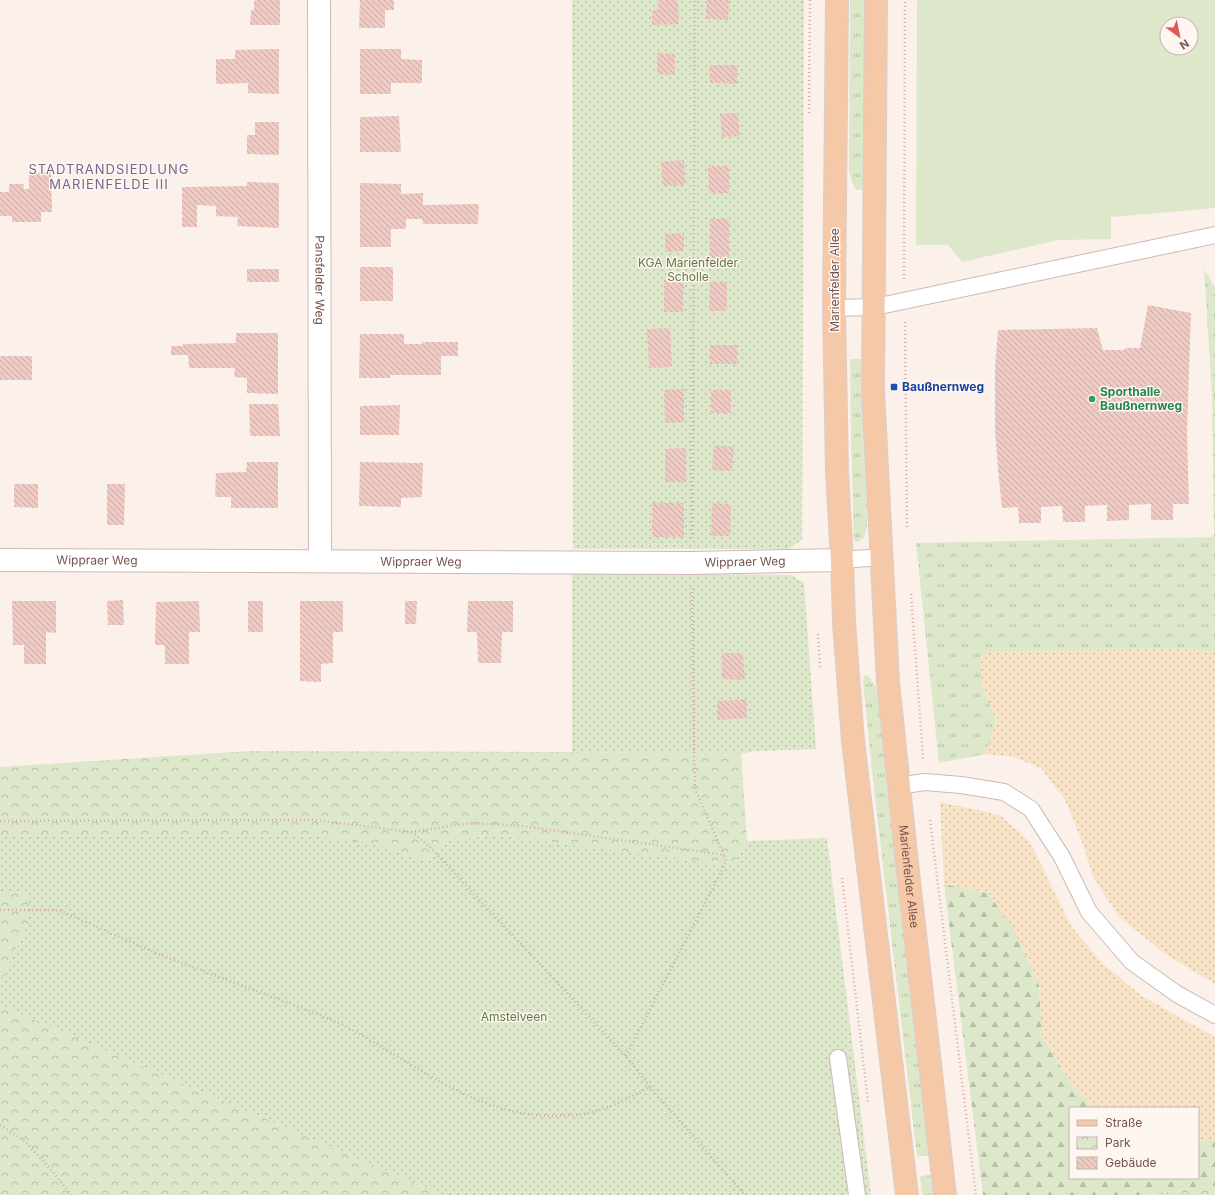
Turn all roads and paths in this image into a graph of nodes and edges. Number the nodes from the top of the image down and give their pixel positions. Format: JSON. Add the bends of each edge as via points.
{"nodes":[{"id":1,"x":319,"y":0,"type":"edge"},
{"id":2,"x":695,"y":0,"type":"edge"},
{"id":3,"x":836,"y":0,"type":"edge"},
{"id":4,"x":876,"y":0,"type":"edge"},
{"id":5,"x":905,"y":0,"type":"edge"},
{"id":6,"x":1215,"y":235,"type":"edge"},
{"id":7,"x":904,"y":281,"type":"dead end"},
{"id":8,"x":875,"y":307,"type":"junction"},
{"id":9,"x":834,"y":308,"type":"junction"},
{"id":10,"x":905,"y":320,"type":"dead end"},
{"id":11,"x":907,"y":532,"type":"dead end"},
{"id":12,"x":881,"y":557,"type":"junction"},
{"id":13,"x":0,"y":560,"type":"edge"},
{"id":14,"x":842,"y":560,"type":"junction"},
{"id":15,"x":320,"y":561,"type":"junction"},
{"id":16,"x":692,"y":563,"type":"junction"},
{"id":17,"x":910,"y":594,"type":"dead end"},
{"id":18,"x":925,"y":782,"type":"junction"},
{"id":19,"x":898,"y":786,"type":"junction"},
{"id":20,"x":0,"y":821,"type":"edge"},
{"id":21,"x":411,"y":832,"type":"junction"},
{"id":22,"x":724,"y":854,"type":"junction"},
{"id":23,"x":0,"y":910,"type":"edge"},
{"id":24,"x":1215,"y":1015,"type":"edge"},
{"id":25,"x":626,"y":1056,"type":"junction"},
{"id":26,"x":838,"y":1058,"type":"dead end"},
{"id":27,"x":650,"y":1087,"type":"junction"},
{"id":28,"x":0,"y":1125,"type":"edge"},
{"id":29,"x":71,"y":1195,"type":"edge"},
{"id":30,"x":745,"y":1195,"type":"edge"},
{"id":31,"x":857,"y":1195,"type":"edge"},
{"id":32,"x":907,"y":1195,"type":"edge"},
{"id":33,"x":945,"y":1195,"type":"edge"},
{"id":34,"x":976,"y":1195,"type":"edge"}],
"edges":[{"from":1,"to":15,"type":"street","name":"Pansfelder Weg"},
{"from":2,"to":16,"type":"path"},
{"from":3,"to":9,"type":"main road","name":"Marienfelder Allee"},
{"from":4,"to":8,"type":"main road","name":"Marienfelder Allee"},
{"from":5,"to":7,"type":"path"},
{"from":6,"to":8,"type":"lane"},
{"from":8,"to":9,"type":"lane"},
{"from":8,"to":12,"type":"main road","name":"Marienfelder Allee","via":[[873,390]]},
{"from":9,"to":14,"type":"main road","name":"Marienfelder Allee","via":[[837,472]]},
{"from":10,"to":11,"type":"path"},
{"from":12,"to":14,"type":"lane"},
{"from":12,"to":19,"type":"main road","name":"Marienfelder Allee","via":[[888,682]]},
{"from":13,"to":15,"type":"street","name":"Wippraer Weg"},
{"from":14,"to":16,"type":"street","name":"Wippraer Weg"},
{"from":14,"to":32,"type":"main road","name":"Marienfelder Allee","via":[[844,623],[854,741]]},
{"from":15,"to":16,"type":"street","name":"Wippraer Weg"},
{"from":16,"to":22,"type":"path","via":[[695,788]]},
{"from":17,"to":18,"type":"path"},
{"from":18,"to":19,"type":"lane"},
{"from":18,"to":24,"type":"lane","via":[[1004,792],[1032,809],[1062,857],[1089,912],[1132,962],[1177,994]]},
{"from":18,"to":34,"type":"path"},
{"from":19,"to":33,"type":"main road","name":"Marienfelder Allee"},
{"from":20,"to":21,"type":"path","via":[[314,820]]},
{"from":21,"to":22,"type":"path","via":[[472,823],[523,826]]},
{"from":21,"to":25,"type":"path","via":[[428,844]]},
{"from":22,"to":25,"type":"path","via":[[726,862]]},
{"from":23,"to":27,"type":"path","via":[[61,911],[158,954],[316,1013],[467,1096],[499,1108],[532,1115],[588,1114],[617,1104]]},
{"from":25,"to":27,"type":"path"},
{"from":26,"to":31,"type":"lane"},
{"from":27,"to":30,"type":"path"},
{"from":28,"to":29,"type":"path","via":[[25,1141]]}]}
